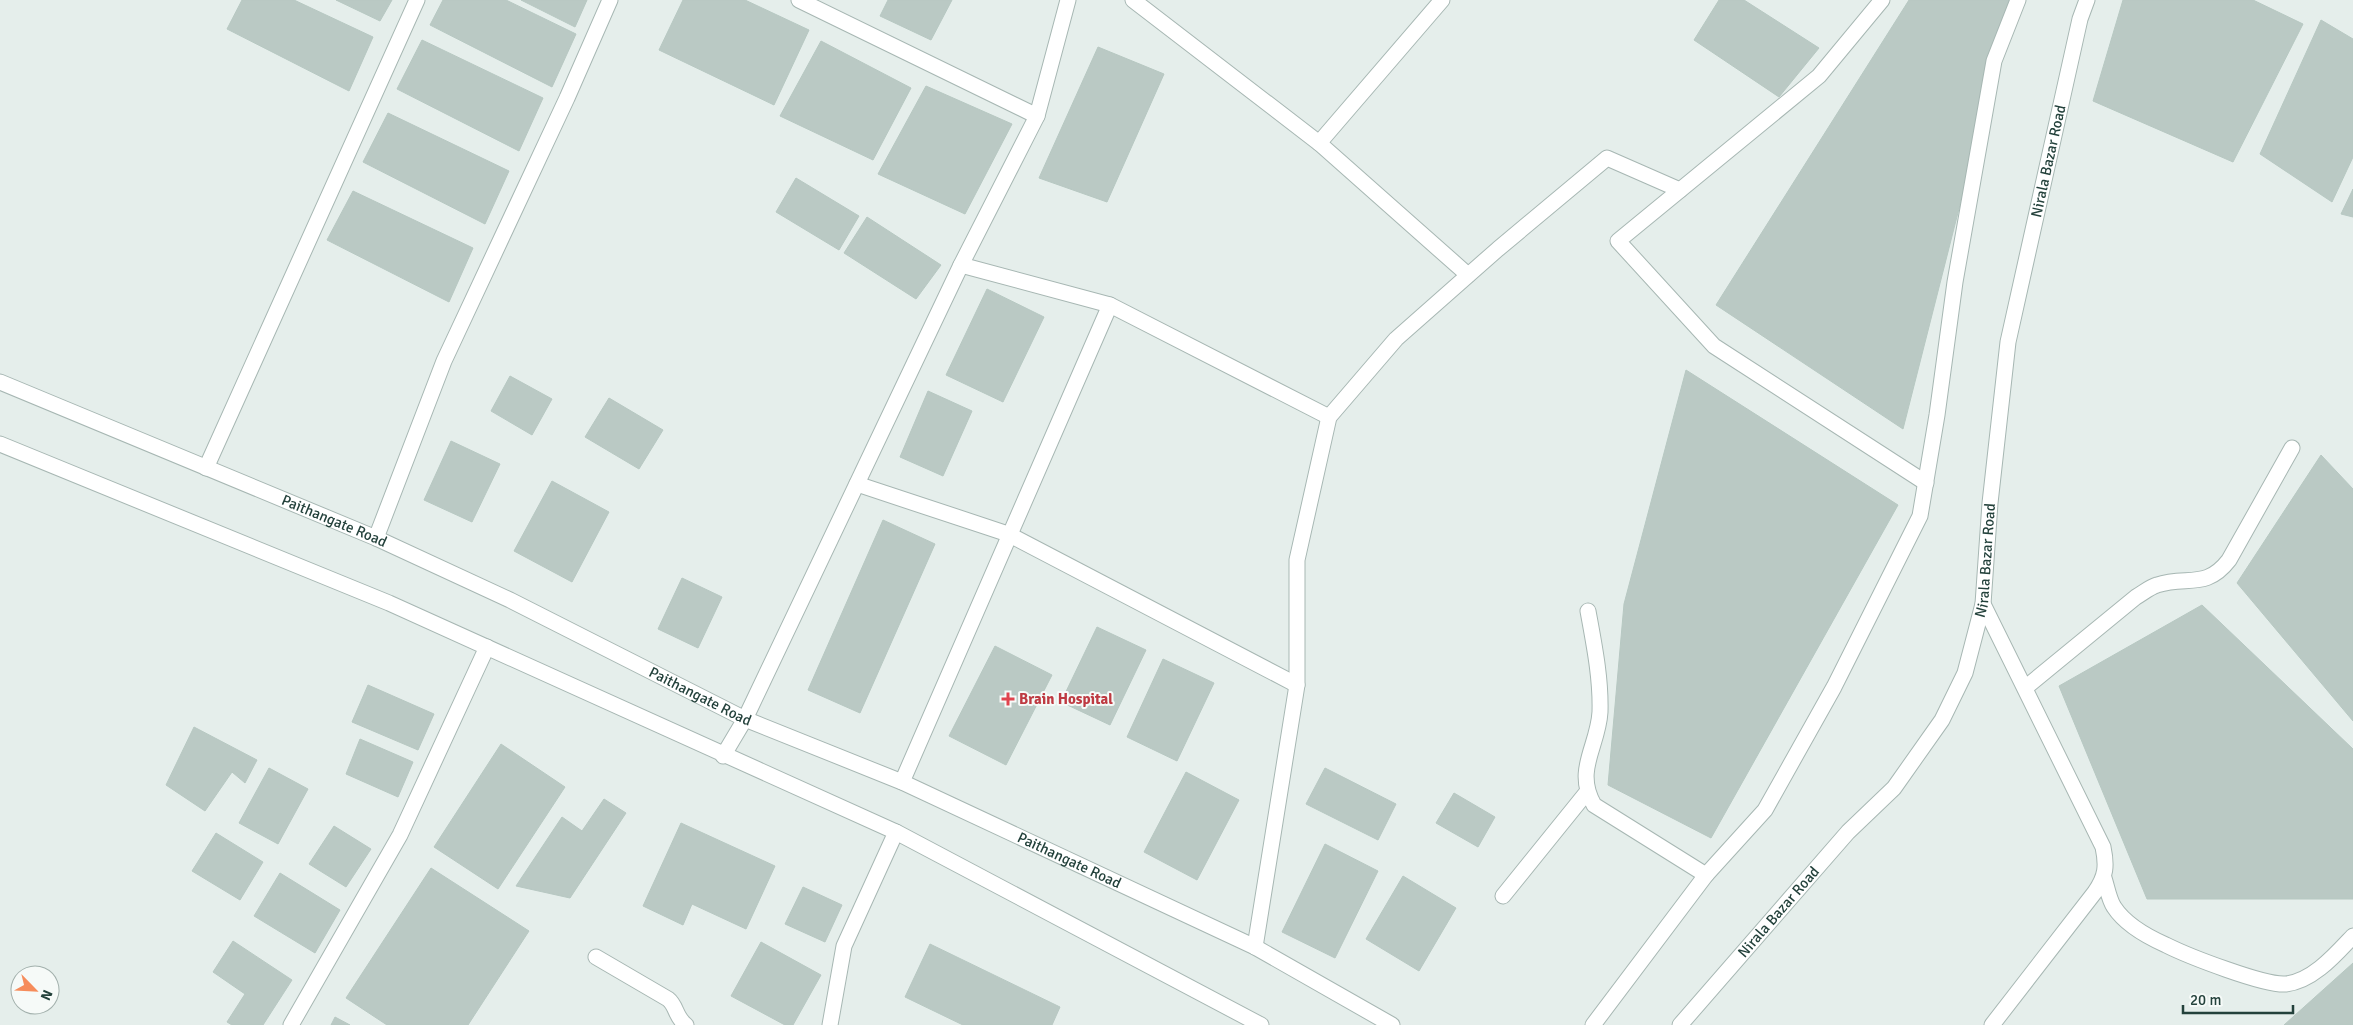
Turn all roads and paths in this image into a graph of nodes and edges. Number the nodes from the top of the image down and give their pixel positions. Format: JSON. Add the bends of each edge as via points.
{"nodes":[{"id":1,"x":417,"y":0,"type":"edge"},
{"id":2,"x":610,"y":0,"type":"edge"},
{"id":3,"x":799,"y":0,"type":"edge"},
{"id":4,"x":1068,"y":0,"type":"edge"},
{"id":5,"x":1133,"y":0,"type":"edge"},
{"id":6,"x":1442,"y":0,"type":"edge"},
{"id":7,"x":1882,"y":0,"type":"edge"},
{"id":8,"x":2018,"y":0,"type":"edge"},
{"id":9,"x":2087,"y":0,"type":"edge"},
{"id":10,"x":1037,"y":116,"type":"junction"},
{"id":11,"x":1319,"y":143,"type":"junction"},
{"id":12,"x":1680,"y":190,"type":"junction"},
{"id":13,"x":961,"y":265,"type":"junction"},
{"id":14,"x":1468,"y":275,"type":"junction"},
{"id":15,"x":1110,"y":304,"type":"junction"},
{"id":16,"x":0,"y":382,"type":"edge"},
{"id":17,"x":1328,"y":417,"type":"junction"},
{"id":18,"x":0,"y":444,"type":"edge"},
{"id":19,"x":2292,"y":448,"type":"dead end"},
{"id":20,"x":206,"y":468,"type":"junction"},
{"id":21,"x":1926,"y":483,"type":"junction"},
{"id":22,"x":857,"y":484,"type":"junction"},
{"id":23,"x":1008,"y":534,"type":"junction"},
{"id":24,"x":376,"y":538,"type":"junction"},
{"id":25,"x":1983,"y":604,"type":"junction"},
{"id":26,"x":1588,"y":611,"type":"dead end"},
{"id":27,"x":486,"y":647,"type":"junction"},
{"id":28,"x":1297,"y":685,"type":"junction"},
{"id":29,"x":2025,"y":688,"type":"junction"},
{"id":30,"x":745,"y":719,"type":"junction"},
{"id":31,"x":723,"y":756,"type":"junction"},
{"id":32,"x":902,"y":782,"type":"junction"},
{"id":33,"x":1587,"y":792,"type":"junction"},
{"id":34,"x":896,"y":832,"type":"junction"},
{"id":35,"x":1706,"y":875,"type":"junction"},
{"id":36,"x":2104,"y":878,"type":"junction"},
{"id":37,"x":1502,"y":896,"type":"dead end"},
{"id":38,"x":2353,"y":936,"type":"edge"},
{"id":39,"x":1256,"y":948,"type":"junction"},
{"id":40,"x":596,"y":957,"type":"dead end"},
{"id":41,"x":2000,"y":1022,"type":"edge"},
{"id":42,"x":291,"y":1025,"type":"edge"},
{"id":43,"x":686,"y":1025,"type":"edge"},
{"id":44,"x":830,"y":1025,"type":"edge"},
{"id":45,"x":1261,"y":1025,"type":"edge"},
{"id":46,"x":1392,"y":1025,"type":"edge"},
{"id":47,"x":1593,"y":1025,"type":"edge"},
{"id":48,"x":1680,"y":1025,"type":"edge"}],
"edges":[{"from":1,"to":20,"type":"street"},
{"from":2,"to":24,"type":"street","via":[[444,361]]},
{"from":3,"to":10,"type":"street"},
{"from":4,"to":10,"type":"street"},
{"from":5,"to":11,"type":"street"},
{"from":6,"to":11,"type":"street"},
{"from":7,"to":12,"type":"street","via":[[1819,76]]},
{"from":8,"to":21,"type":"street","via":[[1994,61],[1955,282]]},
{"from":9,"to":25,"type":"street","name":"Nirala Bazar Road","via":[[2080,19],[2008,342],[1990,503]]},
{"from":10,"to":13,"type":"street"},
{"from":11,"to":14,"type":"street"},
{"from":12,"to":14,"type":"street","via":[[1607,158]]},
{"from":12,"to":21,"type":"street","via":[[1618,241],[1714,346]]},
{"from":13,"to":15,"type":"street"},
{"from":13,"to":22,"type":"street"},
{"from":14,"to":17,"type":"street","via":[[1396,339]]},
{"from":15,"to":17,"type":"street"},
{"from":15,"to":23,"type":"street"},
{"from":16,"to":20,"type":"street","name":"Paithangate Road"},
{"from":17,"to":28,"type":"street","via":[[1298,560]]},
{"from":18,"to":27,"type":"street","via":[[389,603]]},
{"from":19,"to":29,"type":"street","via":[[2222,570],[2211,578],[2156,585],[2136,597]]},
{"from":20,"to":24,"type":"street","name":"Paithangate Road"},
{"from":21,"to":35,"type":"street","via":[[1920,516],[1834,687],[1784,777],[1765,810]]},
{"from":22,"to":23,"type":"street"},
{"from":22,"to":30,"type":"street"},
{"from":23,"to":28,"type":"street"},
{"from":23,"to":32,"type":"street"},
{"from":24,"to":30,"type":"street","name":"Paithangate Road","via":[[510,600]]},
{"from":25,"to":29,"type":"street"},
{"from":25,"to":48,"type":"street","name":"Nirala Bazar Road","via":[[1965,673],[1942,720],[1894,788],[1848,832]]},
{"from":26,"to":33,"type":"street","via":[[1599,683],[1600,714],[1585,779]]},
{"from":27,"to":31,"type":"street"},
{"from":27,"to":42,"type":"street","via":[[400,835]]},
{"from":28,"to":39,"type":"street"},
{"from":29,"to":36,"type":"street","via":[[2103,847]]},
{"from":30,"to":31,"type":"street"},
{"from":30,"to":32,"type":"street","name":"Paithangate Road"},
{"from":31,"to":34,"type":"street"},
{"from":32,"to":39,"type":"street","name":"Paithangate Road"},
{"from":33,"to":35,"type":"street","via":[[1594,805]]},
{"from":33,"to":37,"type":"street"},
{"from":34,"to":44,"type":"street","via":[[844,946]]},
{"from":34,"to":45,"type":"street"},
{"from":35,"to":47,"type":"street"},
{"from":36,"to":38,"type":"street","via":[[2114,907],[2131,925],[2166,946],[2264,982],[2286,984],[2307,977]]},
{"from":36,"to":41,"type":"street"},
{"from":39,"to":46,"type":"street","name":"Paithangate Road"},
{"from":40,"to":43,"type":"street","via":[[672,1002],[675,1013]]}]}
